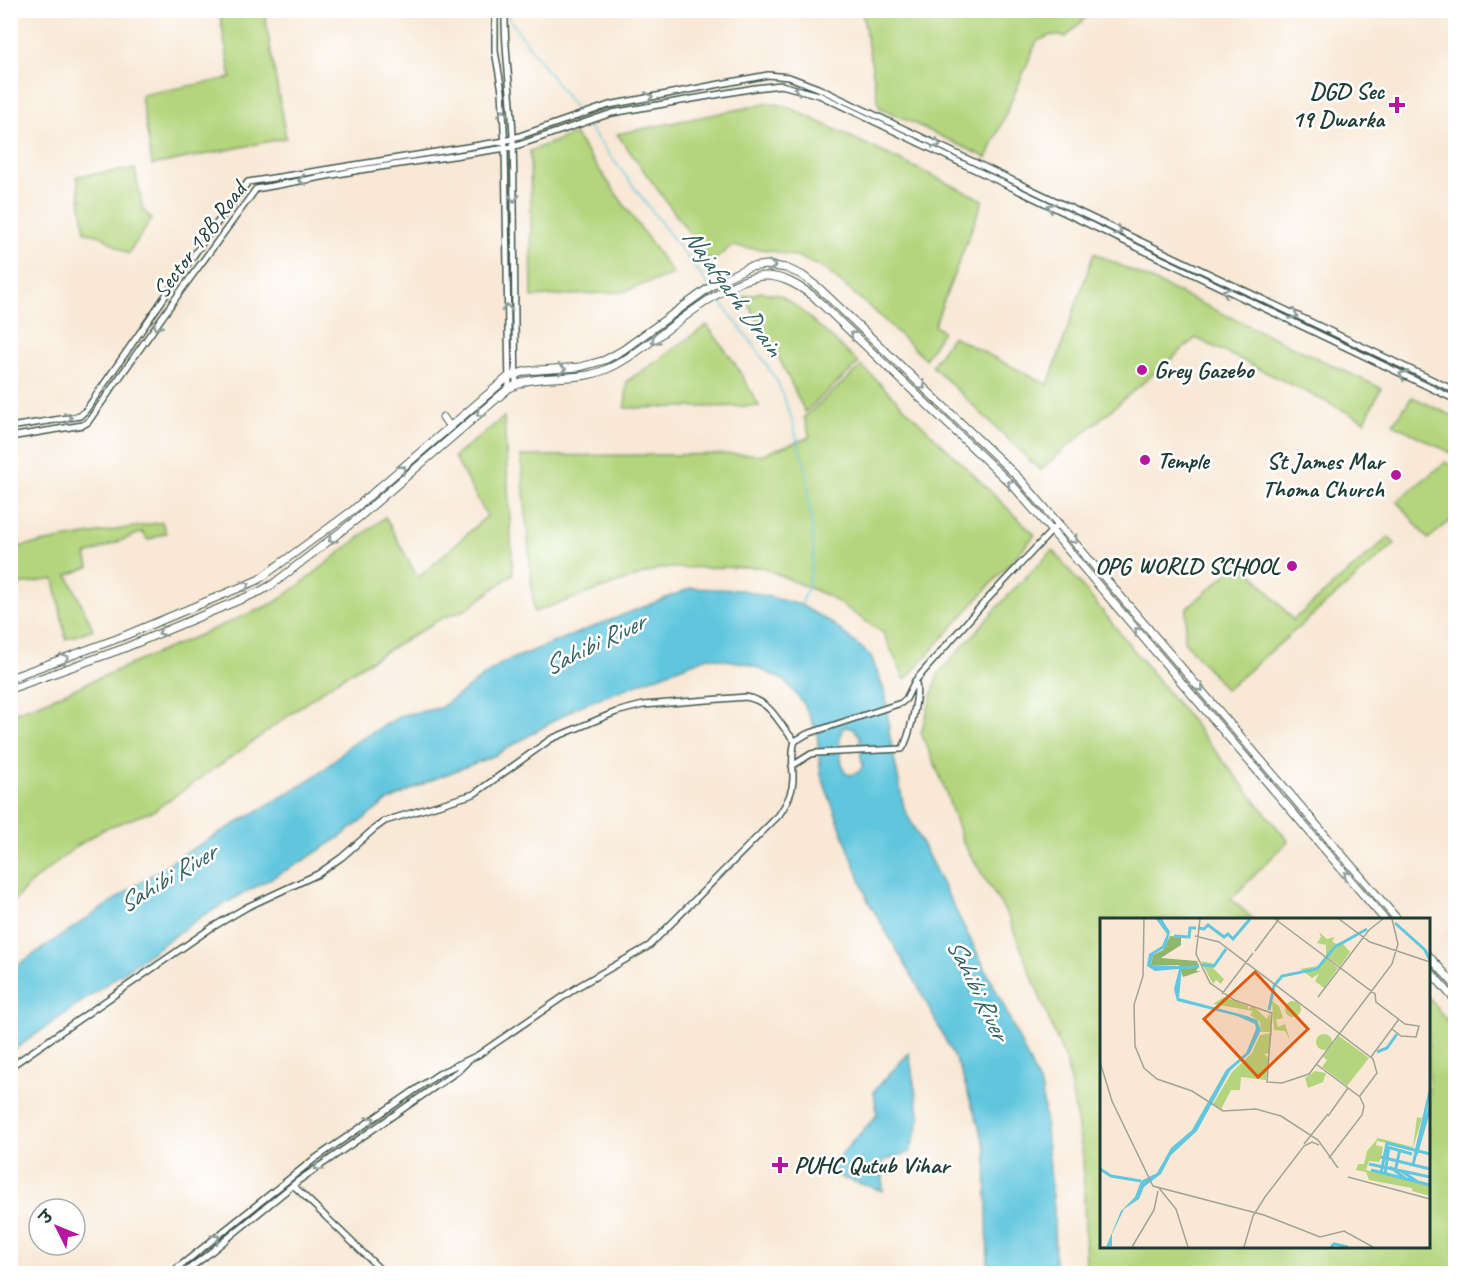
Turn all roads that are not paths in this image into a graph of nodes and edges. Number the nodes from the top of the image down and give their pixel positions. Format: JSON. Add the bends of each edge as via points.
{"nodes":[{"id":1,"x":495,"y":10,"type":"edge"},
{"id":2,"x":505,"y":10,"type":"edge"},
{"id":3,"x":513,"y":138,"type":"junction"},
{"id":4,"x":505,"y":144,"type":"junction"},
{"id":5,"x":513,"y":147,"type":"junction"},
{"id":6,"x":1136,"y":240,"type":"junction"},
{"id":7,"x":1132,"y":246,"type":"junction"},
{"id":8,"x":512,"y":376,"type":"junction"},
{"id":9,"x":513,"y":386,"type":"junction"},
{"id":10,"x":1455,"y":391,"type":"edge"},
{"id":11,"x":1455,"y":400,"type":"edge"},
{"id":12,"x":443,"y":417,"type":"dead end"},
{"id":13,"x":450,"y":426,"type":"junction"},
{"id":14,"x":10,"y":427,"type":"edge"},
{"id":15,"x":10,"y":437,"type":"edge"},
{"id":16,"x":1059,"y":523,"type":"junction"},
{"id":17,"x":1053,"y":530,"type":"junction"},
{"id":18,"x":10,"y":678,"type":"edge"},
{"id":19,"x":915,"y":681,"type":"junction"},
{"id":20,"x":10,"y":689,"type":"edge"},
{"id":21,"x":795,"y":741,"type":"junction"},
{"id":22,"x":792,"y":766,"type":"junction"},
{"id":23,"x":1383,"y":918,"type":"edge"},
{"id":24,"x":1396,"y":918,"type":"edge"},
{"id":25,"x":1430,"y":957,"type":"edge"},
{"id":26,"x":1430,"y":971,"type":"edge"},
{"id":27,"x":1455,"y":986,"type":"edge"},
{"id":28,"x":1455,"y":1001,"type":"edge"},
{"id":29,"x":468,"y":1060,"type":"junction"},
{"id":30,"x":10,"y":1067,"type":"edge"},
{"id":31,"x":293,"y":1185,"type":"junction"},
{"id":32,"x":170,"y":1274,"type":"edge"},
{"id":33,"x":182,"y":1274,"type":"edge"},
{"id":34,"x":385,"y":1274,"type":"edge"}],
"edges":[{"from":4,"to":1,"type":"street","one_way":true,"via":[[495,51]]},
{"from":2,"to":3,"type":"street"},
{"from":3,"to":4,"type":"street"},
{"from":3,"to":5,"type":"street"},
{"from":3,"to":6,"type":"street","one_way":true,"via":[[592,109],[753,77],[789,77],[828,92]]},
{"from":4,"to":5,"type":"street"},
{"from":8,"to":4,"type":"street","one_way":true},
{"from":14,"to":4,"type":"street","name":"Sector 18B Road","one_way":true,"via":[[80,416],[86,410],[248,182]]},
{"from":4,"to":15,"type":"street","name":"Sector 18B Road","one_way":true,"via":[[256,189],[88,422]]},
{"from":7,"to":5,"type":"street","one_way":true,"via":[[819,95],[781,85],[598,117]]},
{"from":5,"to":8,"type":"street","one_way":true},
{"from":6,"to":7,"type":"street"},
{"from":6,"to":10,"type":"street","one_way":true},
{"from":11,"to":7,"type":"street","one_way":true},
{"from":8,"to":9,"type":"street"},
{"from":8,"to":13,"type":"main road"},
{"from":8,"to":16,"type":"main road","one_way":true,"via":[[605,360],[717,282],[748,267],[786,268],[819,288],[1021,480]]},
{"from":17,"to":9,"type":"main road","one_way":true,"via":[[1015,488],[813,296],[797,285],[768,276],[753,277],[723,290],[627,360],[606,370],[581,378],[528,381]]},
{"from":9,"to":20,"type":"main road","one_way":true,"via":[[357,519],[273,584],[122,649]]},
{"from":12,"to":13,"type":"main road"},
{"from":18,"to":13,"type":"main road","one_way":true,"via":[[119,639],[258,580],[353,510]]},
{"from":16,"to":17,"type":"street"},
{"from":16,"to":24,"type":"main road","one_way":true},
{"from":17,"to":19,"type":"street"},
{"from":23,"to":17,"type":"main road","one_way":true},
{"from":19,"to":21,"type":"street","via":[[906,699],[896,706]]},
{"from":19,"to":22,"type":"street","via":[[918,690],[904,747],[816,753]]},
{"from":21,"to":22,"type":"street"},
{"from":21,"to":30,"type":"street","via":[[766,705],[746,697],[643,705],[567,731],[537,747],[474,794],[379,825],[318,874],[211,928]]},
{"from":22,"to":29,"type":"street","via":[[793,781],[780,815],[654,942],[585,982]]},
{"from":25,"to":27,"type":"main road"},
{"from":26,"to":28,"type":"main road"},
{"from":29,"to":31,"type":"street","one_way":true,"via":[[458,1071]]},
{"from":32,"to":29,"type":"street","one_way":true,"via":[[313,1160],[440,1072]]},
{"from":31,"to":33,"type":"street"},
{"from":31,"to":34,"type":"street"}]}
